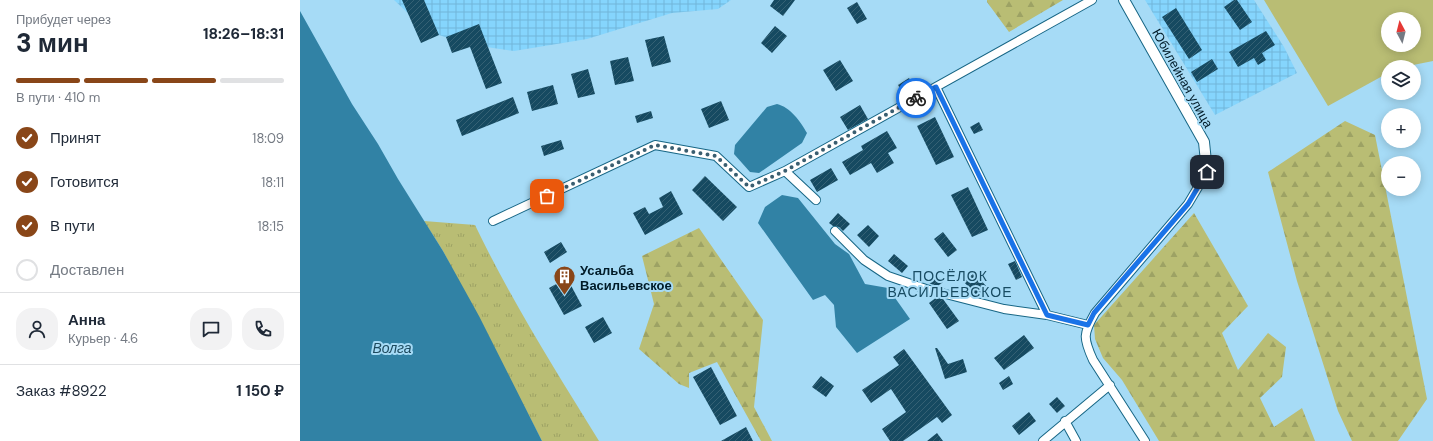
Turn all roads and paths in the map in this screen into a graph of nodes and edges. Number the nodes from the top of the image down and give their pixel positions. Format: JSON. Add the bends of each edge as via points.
{"nodes":[{"id":1,"x":1092,"y":0,"type":"edge"},
{"id":2,"x":1124,"y":0,"type":"edge"},
{"id":3,"x":936,"y":87,"type":"junction"},
{"id":4,"x":785,"y":171,"type":"junction"},
{"id":5,"x":1207,"y":172,"type":"joint"},
{"id":6,"x":816,"y":200,"type":"dead end"},
{"id":7,"x":493,"y":221,"type":"dead end"},
{"id":8,"x":835,"y":231,"type":"dead end"},
{"id":9,"x":1047,"y":315,"type":"junction"},
{"id":10,"x":1088,"y":325,"type":"junction"},
{"id":11,"x":1110,"y":385,"type":"junction"},
{"id":12,"x":1065,"y":421,"type":"junction"},
{"id":13,"x":1043,"y":441,"type":"edge"},
{"id":14,"x":1076,"y":441,"type":"edge"},
{"id":15,"x":1145,"y":441,"type":"edge"}],
"edges":[{"from":1,"to":3,"type":"street"},
{"from":2,"to":5,"type":"street","name":"Юбилейная улица","via":[[1204,142]]},
{"from":3,"to":4,"type":"street"},
{"from":3,"to":9,"type":"street"},
{"from":4,"to":6,"type":"street"},
{"from":4,"to":7,"type":"street","via":[[749,187],[716,156],[655,145]]},
{"from":5,"to":10,"type":"street","via":[[1188,204],[1094,313]]},
{"from":8,"to":9,"type":"street","via":[[864,260],[888,276],[926,289],[1004,308]]},
{"from":9,"to":10,"type":"street"},
{"from":10,"to":11,"type":"street","via":[[1085,336],[1088,348]]},
{"from":11,"to":12,"type":"street"},
{"from":11,"to":15,"type":"street"},
{"from":12,"to":13,"type":"street"},
{"from":12,"to":14,"type":"street"}]}
